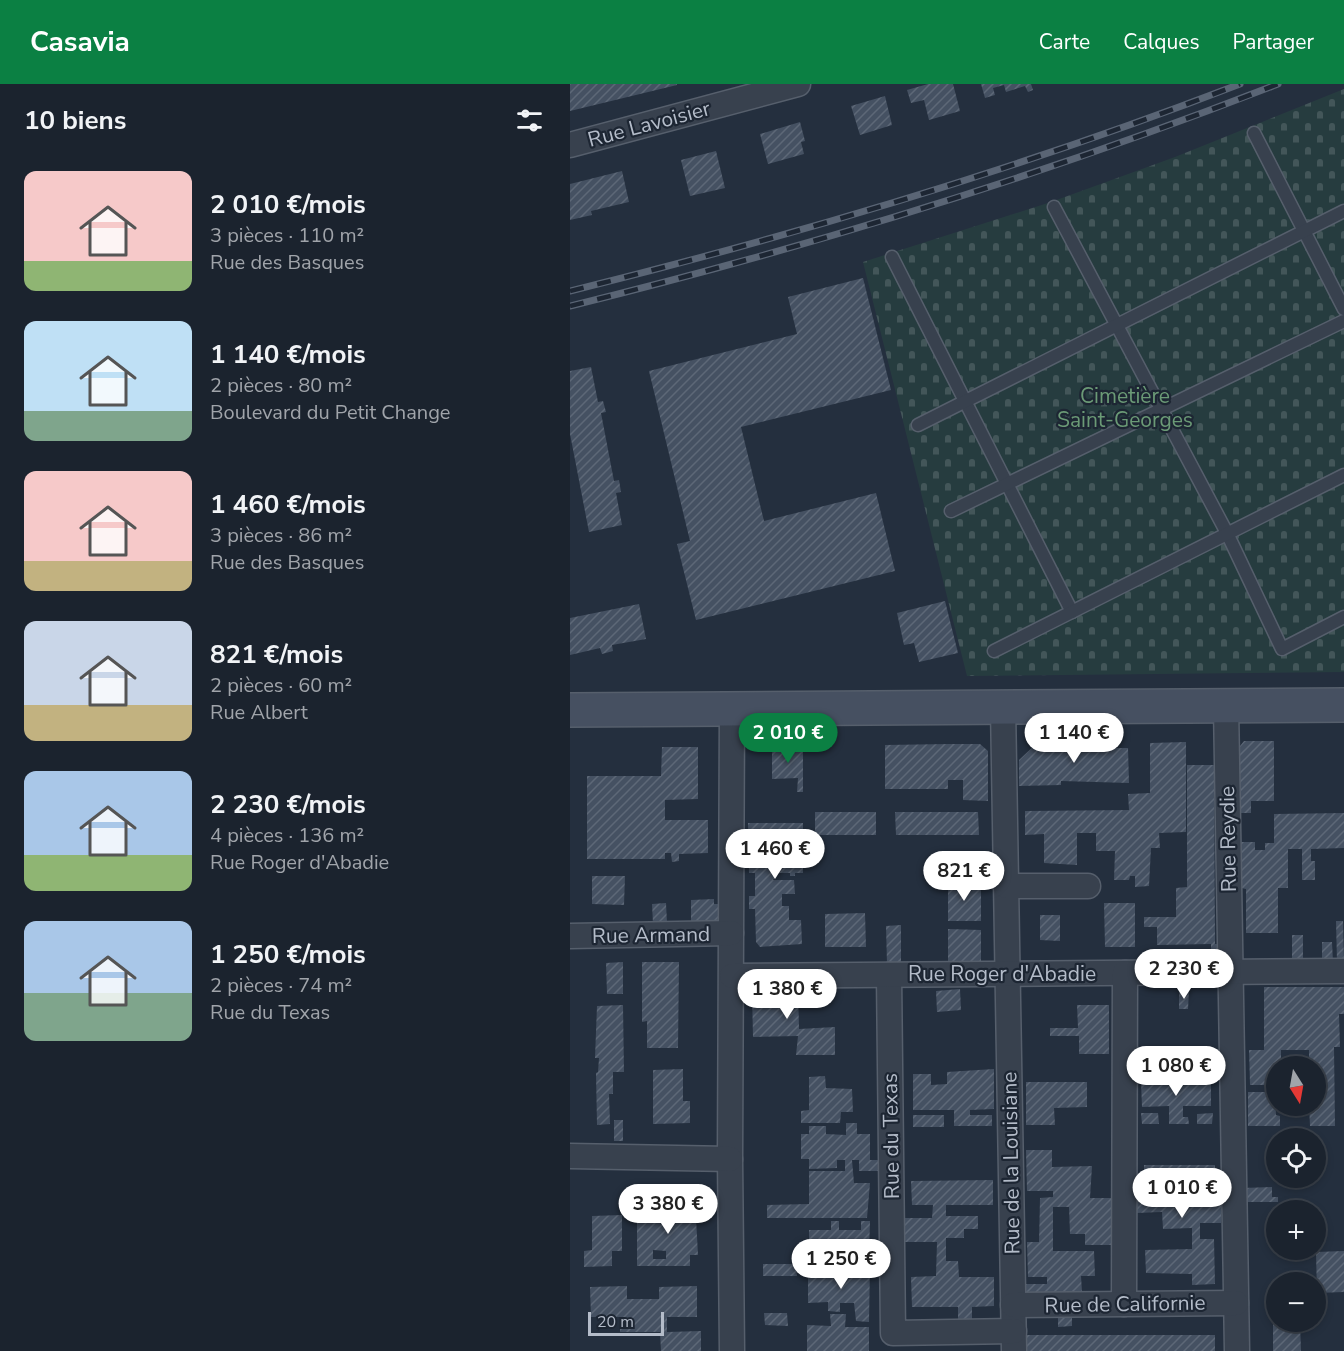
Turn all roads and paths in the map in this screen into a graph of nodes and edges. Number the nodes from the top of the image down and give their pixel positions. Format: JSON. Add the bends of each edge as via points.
{"nodes":[{"id":1,"x":798,"y":84,"type":"edge"},
{"id":2,"x":1254,"y":133,"type":"dead end"},
{"id":3,"x":570,"y":145,"type":"edge"},
{"id":4,"x":1054,"y":207,"type":"dead end"},
{"id":5,"x":1344,"y":211,"type":"edge"},
{"id":6,"x":1303,"y":232,"type":"junction"},
{"id":7,"x":892,"y":257,"type":"dead end"},
{"id":8,"x":1344,"y":309,"type":"edge"},
{"id":9,"x":1344,"y":321,"type":"edge"},
{"id":10,"x":1116,"y":328,"type":"junction"},
{"id":11,"x":965,"y":402,"type":"junction"},
{"id":12,"x":1161,"y":409,"type":"junction"},
{"id":13,"x":918,"y":425,"type":"dead end"},
{"id":14,"x":1344,"y":475,"type":"edge"},
{"id":15,"x":1008,"y":483,"type":"junction"},
{"id":16,"x":951,"y":511,"type":"dead end"},
{"id":17,"x":1227,"y":533,"type":"junction"},
{"id":18,"x":1072,"y":612,"type":"junction"},
{"id":19,"x":1344,"y":617,"type":"edge"},
{"id":20,"x":994,"y":651,"type":"dead end"},
{"id":21,"x":1226,"y":705,"type":"junction"},
{"id":22,"x":1344,"y":705,"type":"edge"},
{"id":23,"x":1003,"y":706,"type":"junction"},
{"id":24,"x":732,"y":708,"type":"junction"},
{"id":25,"x":570,"y":710,"type":"edge"},
{"id":26,"x":1006,"y":886,"type":"junction"},
{"id":27,"x":1088,"y":886,"type":"dead end"},
{"id":28,"x":731,"y":933,"type":"junction"},
{"id":29,"x":570,"y":936,"type":"edge"},
{"id":30,"x":1344,"y":971,"type":"edge"},
{"id":31,"x":1231,"y":972,"type":"junction"},
{"id":32,"x":1125,"y":973,"type":"junction"},
{"id":33,"x":1008,"y":974,"type":"junction"},
{"id":34,"x":889,"y":975,"type":"junction"},
{"id":35,"x":732,"y":976,"type":"junction"},
{"id":36,"x":570,"y":1156,"type":"edge"},
{"id":37,"x":730,"y":1159,"type":"junction"},
{"id":38,"x":1236,"y":1303,"type":"junction"},
{"id":39,"x":1124,"y":1304,"type":"junction"},
{"id":40,"x":1013,"y":1305,"type":"junction"},
{"id":41,"x":1014,"y":1341,"type":"edge"},
{"id":42,"x":732,"y":1351,"type":"edge"},
{"id":43,"x":1237,"y":1351,"type":"edge"}],
"edges":[{"from":1,"to":3,"type":"street","name":"Rue Lavoisier"},
{"from":2,"to":6,"type":"lane"},
{"from":4,"to":10,"type":"lane"},
{"from":5,"to":6,"type":"lane"},
{"from":6,"to":8,"type":"lane"},
{"from":6,"to":10,"type":"lane"},
{"from":7,"to":11,"type":"lane"},
{"from":9,"to":12,"type":"lane"},
{"from":10,"to":11,"type":"lane"},
{"from":10,"to":12,"type":"lane"},
{"from":11,"to":13,"type":"lane"},
{"from":11,"to":15,"type":"lane"},
{"from":12,"to":15,"type":"lane"},
{"from":12,"to":17,"type":"lane"},
{"from":14,"to":17,"type":"lane"},
{"from":15,"to":16,"type":"lane"},
{"from":15,"to":18,"type":"lane"},
{"from":17,"to":18,"type":"lane"},
{"from":17,"to":19,"type":"lane","via":[[1282,649]]},
{"from":18,"to":20,"type":"lane"},
{"from":21,"to":22,"type":"main road"},
{"from":21,"to":23,"type":"main road"},
{"from":21,"to":31,"type":"street","name":"Rue Reydie"},
{"from":23,"to":24,"type":"main road"},
{"from":23,"to":26,"type":"street","name":"Rue de la Louisiane"},
{"from":24,"to":25,"type":"main road"},
{"from":24,"to":28,"type":"street"},
{"from":26,"to":27,"type":"street"},
{"from":26,"to":33,"type":"street","name":"Rue de la Louisiane"},
{"from":28,"to":29,"type":"street","name":"Rue Armand"},
{"from":28,"to":35,"type":"street"},
{"from":30,"to":31,"type":"street","name":"Rue Roger d'Abadie"},
{"from":31,"to":32,"type":"street","name":"Rue Roger d'Abadie"},
{"from":31,"to":38,"type":"street","name":"Rue Reydie"},
{"from":32,"to":33,"type":"street","name":"Rue Roger d'Abadie"},
{"from":32,"to":39,"type":"street"},
{"from":33,"to":34,"type":"street","name":"Rue Roger d'Abadie"},
{"from":33,"to":40,"type":"street","name":"Rue de la Louisiane"},
{"from":34,"to":35,"type":"street","name":"Rue Roger d'Abadie"},
{"from":34,"to":41,"type":"street","name":"Rue du Texas","via":[[893,1333]]},
{"from":35,"to":37,"type":"street"},
{"from":36,"to":37,"type":"street"},
{"from":37,"to":42,"type":"street"},
{"from":38,"to":39,"type":"street","name":"Rue de Californie"},
{"from":38,"to":43,"type":"street","name":"Rue Reydie"},
{"from":39,"to":40,"type":"street","name":"Rue de Californie"},
{"from":40,"to":41,"type":"street","name":"Rue de la Louisiane"}]}
